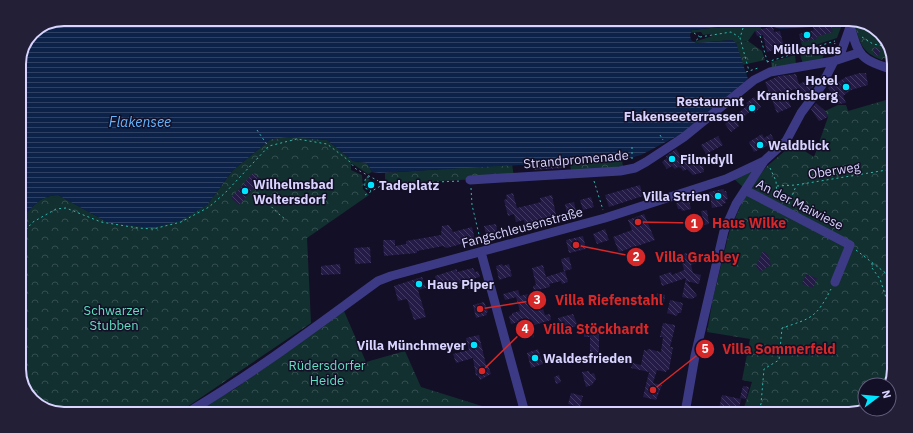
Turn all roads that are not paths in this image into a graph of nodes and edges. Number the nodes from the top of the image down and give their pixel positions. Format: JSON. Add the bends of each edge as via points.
{"nodes":[{"id":1,"x":848,"y":26,"type":"edge"},
{"id":2,"x":849,"y":26,"type":"edge"},
{"id":3,"x":858,"y":53,"type":"junction"},
{"id":4,"x":837,"y":60,"type":"junction"},
{"id":5,"x":887,"y":68,"type":"edge"},
{"id":6,"x":764,"y":161,"type":"junction"},
{"id":7,"x":470,"y":180,"type":"road end"},
{"id":8,"x":745,"y":190,"type":"junction"},
{"id":9,"x":482,"y":252,"type":"junction"},
{"id":10,"x":835,"y":282,"type":"road end"},
{"id":11,"x":197,"y":407,"type":"edge"},
{"id":12,"x":523,"y":407,"type":"edge"},
{"id":13,"x":686,"y":407,"type":"edge"}],
"edges":[{"from":1,"to":4,"type":"street","name":"Fangschleusenstraße","via":[[840,39]]},
{"from":2,"to":3,"type":"street"},
{"from":3,"to":4,"type":"street","name":"Strandpromenade"},
{"from":3,"to":5,"type":"street","via":[[873,64]]},
{"from":4,"to":6,"type":"street","name":"Fangschleusenstraße","via":[[801,113],[786,141]]},
{"from":4,"to":7,"type":"street","name":"Strandpromenade","via":[[766,70],[684,137],[634,168]]},
{"from":6,"to":8,"type":"street"},
{"from":6,"to":9,"type":"street","name":"Fangschleusenstraße","via":[[726,179],[605,218]]},
{"from":8,"to":10,"type":"street","name":"An der Maiwiese","via":[[850,245]]},
{"from":8,"to":13,"type":"street","via":[[724,231],[694,356]]},
{"from":9,"to":11,"type":"street","name":"Fangschleusenstraße","via":[[378,281],[284,351]]},
{"from":9,"to":12,"type":"street"}]}
